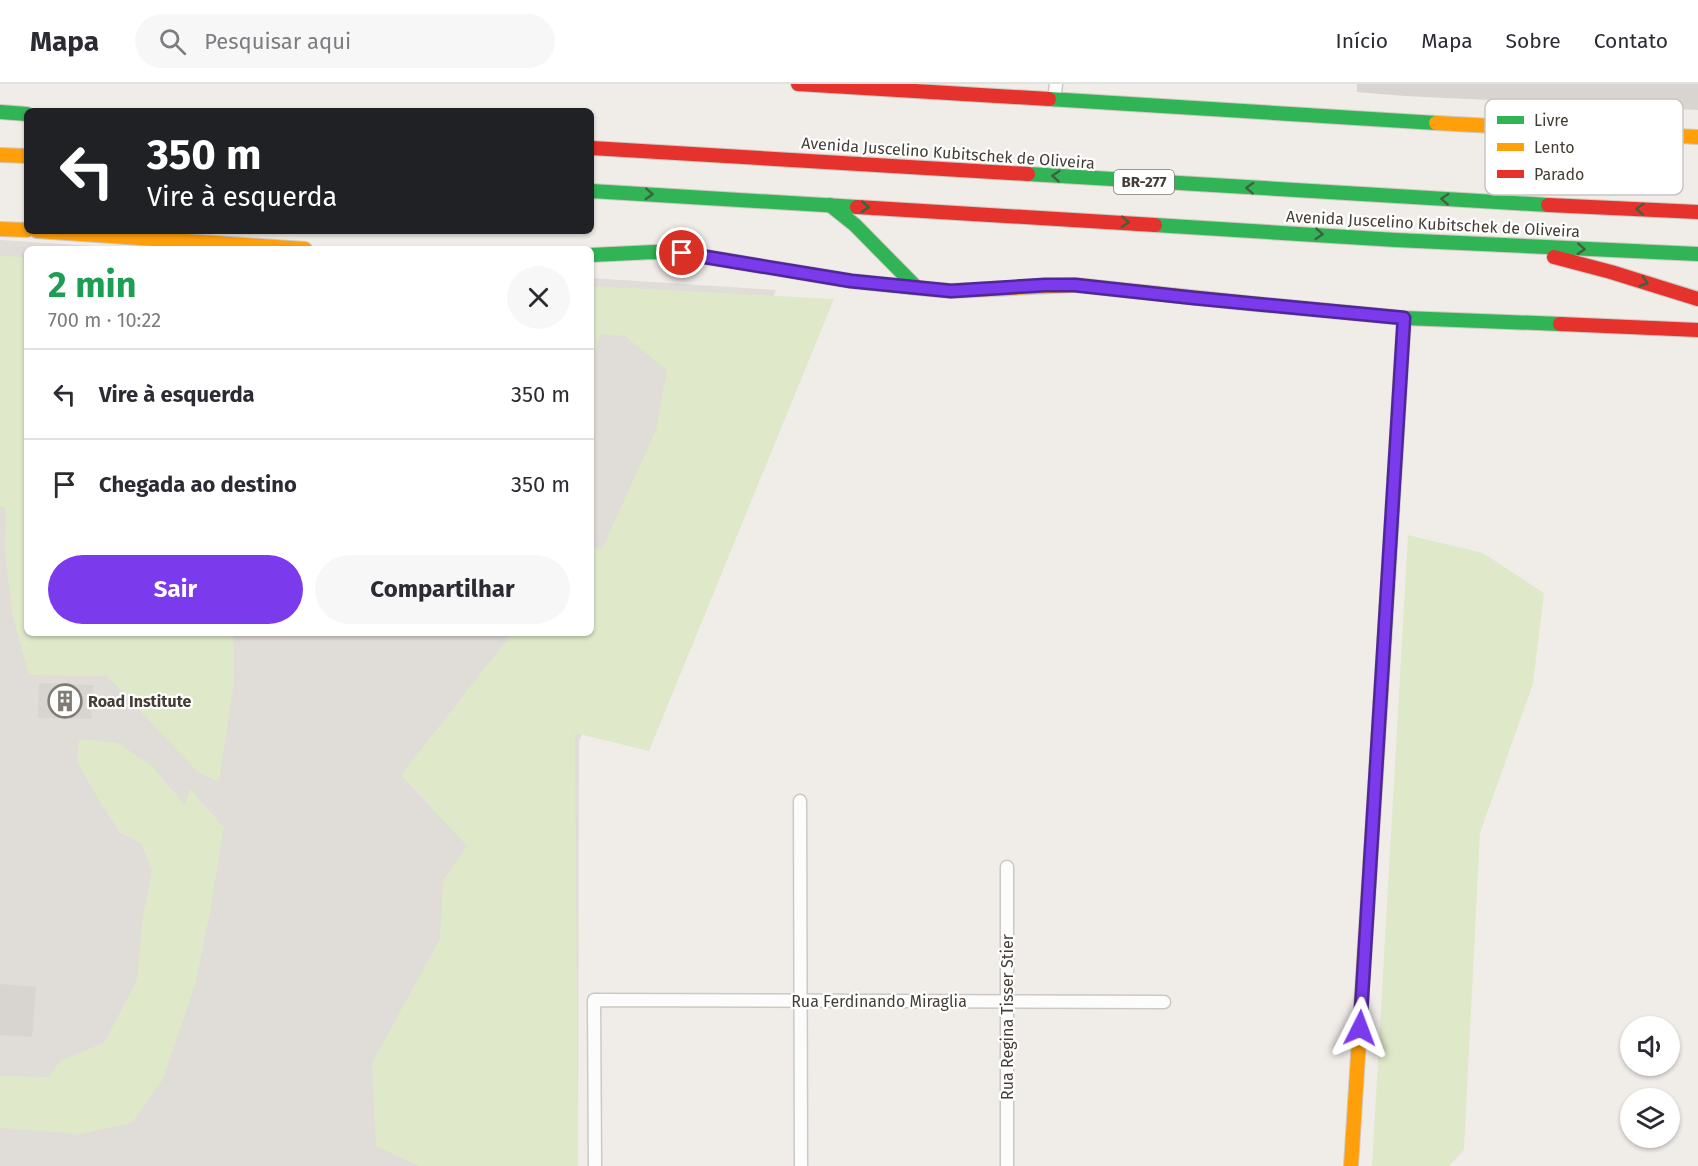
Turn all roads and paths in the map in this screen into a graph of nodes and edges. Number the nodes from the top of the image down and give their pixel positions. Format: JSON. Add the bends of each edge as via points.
{"nodes":[{"id":1,"x":798,"y":84,"type":"edge"},
{"id":2,"x":1056,"y":84,"type":"edge"},
{"id":3,"x":1054,"y":100,"type":"junction"},
{"id":4,"x":0,"y":112,"type":"edge"},
{"id":5,"x":24,"y":114,"type":"edge"},
{"id":6,"x":1485,"y":126,"type":"edge"},
{"id":7,"x":1683,"y":136,"type":"edge"},
{"id":8,"x":1698,"y":137,"type":"edge"},
{"id":9,"x":594,"y":148,"type":"edge"},
{"id":10,"x":0,"y":155,"type":"edge"},
{"id":11,"x":24,"y":156,"type":"edge"},
{"id":12,"x":594,"y":190,"type":"edge"},
{"id":13,"x":830,"y":205,"type":"junction"},
{"id":14,"x":1698,"y":212,"type":"edge"},
{"id":15,"x":0,"y":228,"type":"edge"},
{"id":16,"x":24,"y":230,"type":"edge"},
{"id":17,"x":82,"y":234,"type":"edge"},
{"id":18,"x":1506,"y":245,"type":"junction"},
{"id":19,"x":260,"y":246,"type":"edge"},
{"id":20,"x":1698,"y":254,"type":"edge"},
{"id":21,"x":594,"y":255,"type":"edge"},
{"id":22,"x":916,"y":287,"type":"junction"},
{"id":23,"x":1698,"y":299,"type":"edge"},
{"id":24,"x":1404,"y":318,"type":"junction"},
{"id":25,"x":1698,"y":330,"type":"edge"},
{"id":26,"x":800,"y":801,"type":"dead end"},
{"id":27,"x":1007,"y":867,"type":"dead end"},
{"id":28,"x":800,"y":1001,"type":"junction"},
{"id":29,"x":1007,"y":1001,"type":"junction"},
{"id":30,"x":1164,"y":1002,"type":"dead end"},
{"id":31,"x":595,"y":1166,"type":"edge"},
{"id":32,"x":801,"y":1166,"type":"edge"},
{"id":33,"x":1007,"y":1166,"type":"edge"},
{"id":34,"x":1351,"y":1166,"type":"edge"}],
"edges":[{"from":1,"to":3,"type":"main road"},
{"from":2,"to":3,"type":"street"},
{"from":3,"to":6,"type":"main road"},
{"from":4,"to":5,"type":"main road"},
{"from":7,"to":8,"type":"main road"},
{"from":14,"to":9,"type":"main road","name":"Avenida Juscelino Kubitschek de Oliveira","number":"BR-277","one_way":true},
{"from":10,"to":11,"type":"main road"},
{"from":12,"to":13,"type":"main road","name":"Avenida Juscelino Kubitschek de Oliveira","one_way":true},
{"from":13,"to":18,"type":"main road","name":"Avenida Juscelino Kubitschek de Oliveira","one_way":true},
{"from":13,"to":22,"type":"main road"},
{"from":15,"to":16,"type":"main road"},
{"from":17,"to":19,"type":"main road"},
{"from":18,"to":20,"type":"main road","name":"Avenida Juscelino Kubitschek de Oliveira","one_way":true},
{"from":18,"to":23,"type":"main road","one_way":true},
{"from":21,"to":22,"type":"main road","via":[[682,253],[851,281]]},
{"from":22,"to":24,"type":"main road","via":[[951,291],[1075,285]]},
{"from":24,"to":25,"type":"main road"},
{"from":24,"to":34,"type":"main road"},
{"from":26,"to":28,"type":"street"},
{"from":27,"to":29,"type":"street","name":"Rua Regina Tisser Stier"},
{"from":28,"to":29,"type":"street","name":"Rua Ferdinando Miraglia"},
{"from":28,"to":31,"type":"street","name":"Rua Ferdinando Miraglia","via":[[594,1000]]},
{"from":28,"to":32,"type":"street"},
{"from":29,"to":30,"type":"street","name":"Rua Ferdinando Miraglia"},
{"from":29,"to":33,"type":"street","name":"Rua Regina Tisser Stier"}]}
